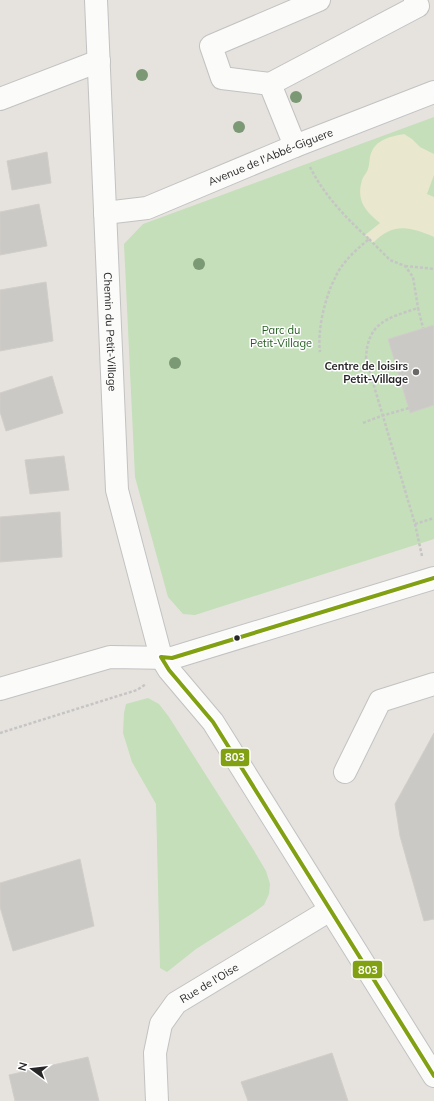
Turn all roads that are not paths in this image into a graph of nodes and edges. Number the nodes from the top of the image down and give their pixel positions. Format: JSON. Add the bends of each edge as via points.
{"nodes":[{"id":1,"x":96,"y":0,"type":"edge"},
{"id":2,"x":319,"y":0,"type":"edge"},
{"id":3,"x":419,"y":2,"type":"edge"},
{"id":4,"x":99,"y":61,"type":"junction"},
{"id":5,"x":270,"y":84,"type":"junction"},
{"id":6,"x":434,"y":92,"type":"edge"},
{"id":7,"x":0,"y":100,"type":"edge"},
{"id":8,"x":295,"y":146,"type":"junction"},
{"id":9,"x":105,"y":213,"type":"junction"},
{"id":10,"x":431,"y":578,"type":"edge"},
{"id":11,"x":165,"y":663,"type":"junction"},
{"id":12,"x":434,"y":684,"type":"edge"},
{"id":13,"x":0,"y":689,"type":"edge"},
{"id":14,"x":345,"y":772,"type":"dead end"},
{"id":15,"x":330,"y":910,"type":"junction"},
{"id":16,"x":434,"y":1076,"type":"edge"},
{"id":17,"x":156,"y":1101,"type":"edge"}],
"edges":[{"from":1,"to":4,"type":"street","name":"Chemin du Petit-Village"},
{"from":2,"to":5,"type":"street","via":[[211,46],[222,78]]},
{"from":3,"to":5,"type":"street"},
{"from":4,"to":7,"type":"street"},
{"from":4,"to":9,"type":"street","name":"Chemin du Petit-Village"},
{"from":5,"to":8,"type":"street"},
{"from":6,"to":8,"type":"street","name":"Avenue de l'Abbé-Giguere"},
{"from":8,"to":9,"type":"street","name":"Avenue de l'Abbé-Giguere","via":[[147,208]]},
{"from":9,"to":11,"type":"street","name":"Chemin du Petit-Village","via":[[117,490]]},
{"from":10,"to":11,"type":"street","via":[[172,658]]},
{"from":11,"to":13,"type":"street","via":[[110,657]]},
{"from":11,"to":15,"type":"street","via":[[213,722]]},
{"from":12,"to":14,"type":"street","via":[[380,701]]},
{"from":15,"to":16,"type":"street"},
{"from":15,"to":17,"type":"street","name":"Rue de l'Oise","via":[[176,1003],[161,1024],[155,1053]]}]}
